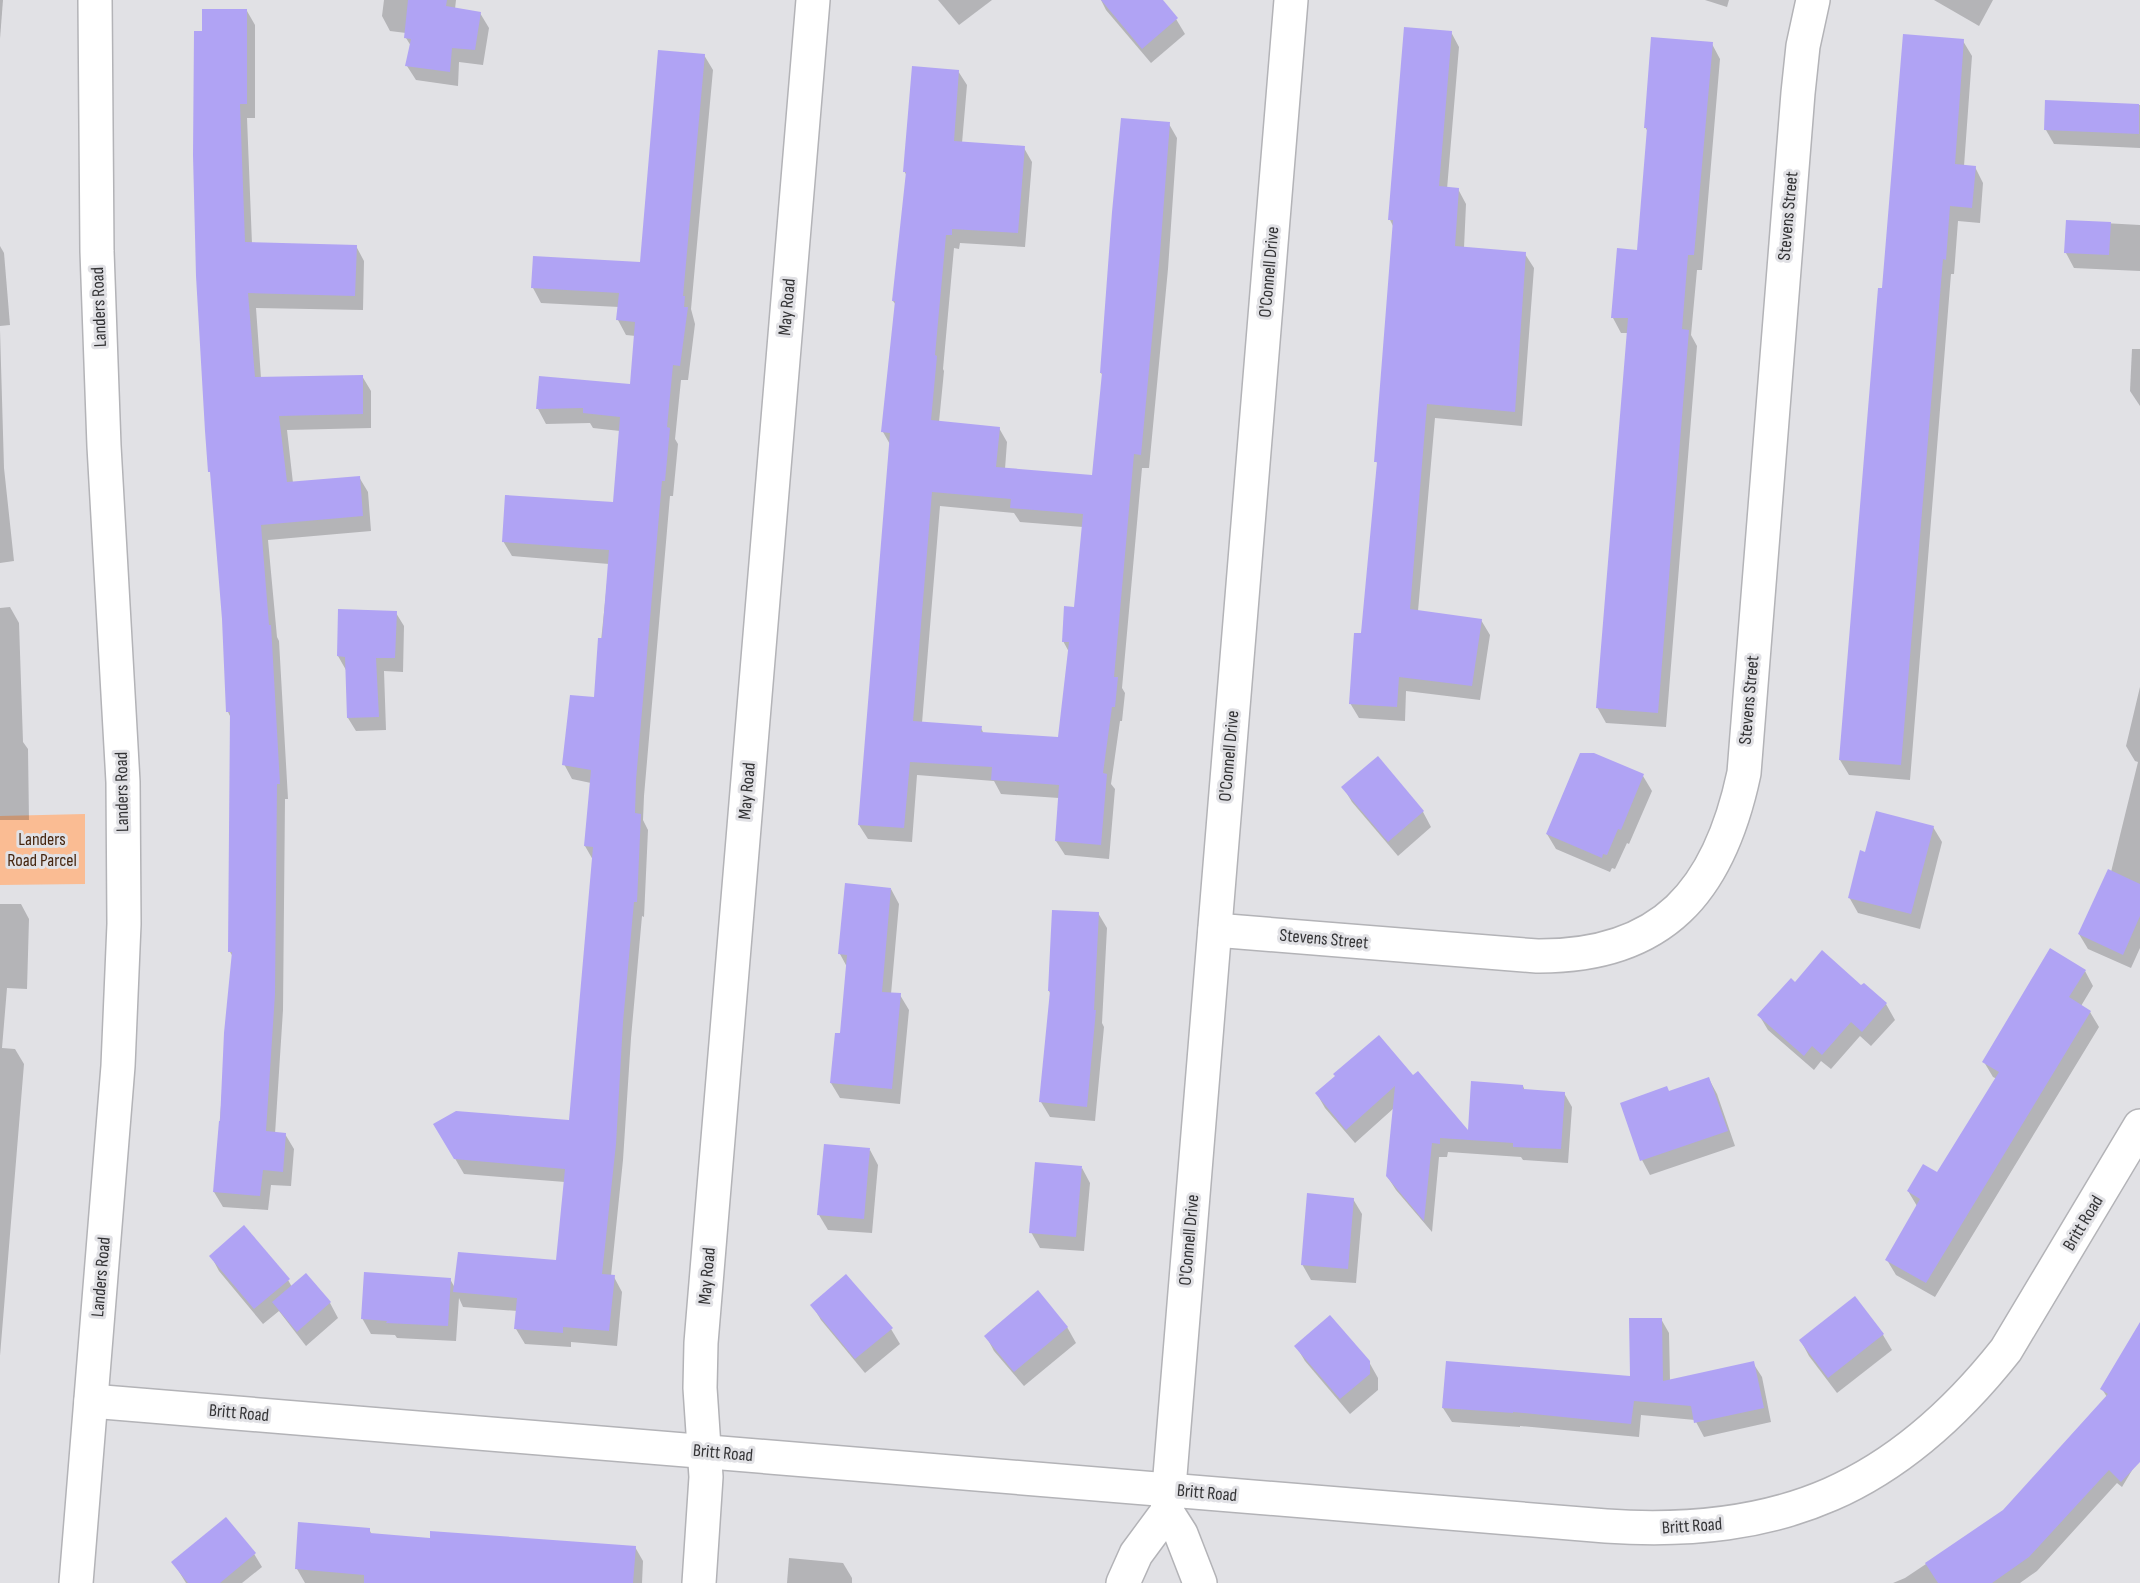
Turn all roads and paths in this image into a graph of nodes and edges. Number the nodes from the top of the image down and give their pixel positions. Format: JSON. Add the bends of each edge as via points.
{"nodes":[{"id":1,"x":95,"y":0,"type":"edge"},
{"id":2,"x":813,"y":0,"type":"edge"},
{"id":3,"x":1291,"y":0,"type":"edge"},
{"id":4,"x":1813,"y":0,"type":"edge"},
{"id":5,"x":1215,"y":930,"type":"junction"},
{"id":6,"x":2140,"y":1126,"type":"edge"},
{"id":7,"x":91,"y":1401,"type":"junction"},
{"id":8,"x":704,"y":1451,"type":"junction"},
{"id":9,"x":1168,"y":1501,"type":"junction"},
{"id":10,"x":76,"y":1583,"type":"edge"},
{"id":11,"x":699,"y":1583,"type":"edge"},
{"id":12,"x":1123,"y":1583,"type":"edge"},
{"id":13,"x":1200,"y":1583,"type":"edge"}],
"edges":[{"from":1,"to":7,"type":"street","name":"Landers Road","via":[[97,251],[123,782],[124,924],[118,1066]]},
{"from":2,"to":8,"type":"street","name":"May Road","via":[[701,1343]]},
{"from":3,"to":5,"type":"street","name":"O'Connell Drive"},
{"from":4,"to":5,"type":"street","name":"Stevens Street","via":[[1798,93],[1744,773],[1726,836],[1699,886],[1683,907],[1657,927],[1628,942],[1568,956]]},
{"from":5,"to":9,"type":"street","name":"O'Connell Drive"},
{"from":6,"to":9,"type":"street","name":"Britt Road","via":[[2028,1315],[1981,1382],[1921,1440],[1896,1458],[1853,1485],[1816,1500],[1739,1522],[1650,1529]]},
{"from":7,"to":8,"type":"street","name":"Britt Road"},
{"from":7,"to":10,"type":"street","name":"Landers Road"},
{"from":8,"to":9,"type":"street","name":"Britt Road"},
{"from":8,"to":11,"type":"street","name":"May Road","via":[[705,1511]]},
{"from":9,"to":12,"type":"street"},
{"from":9,"to":13,"type":"street"}]}
